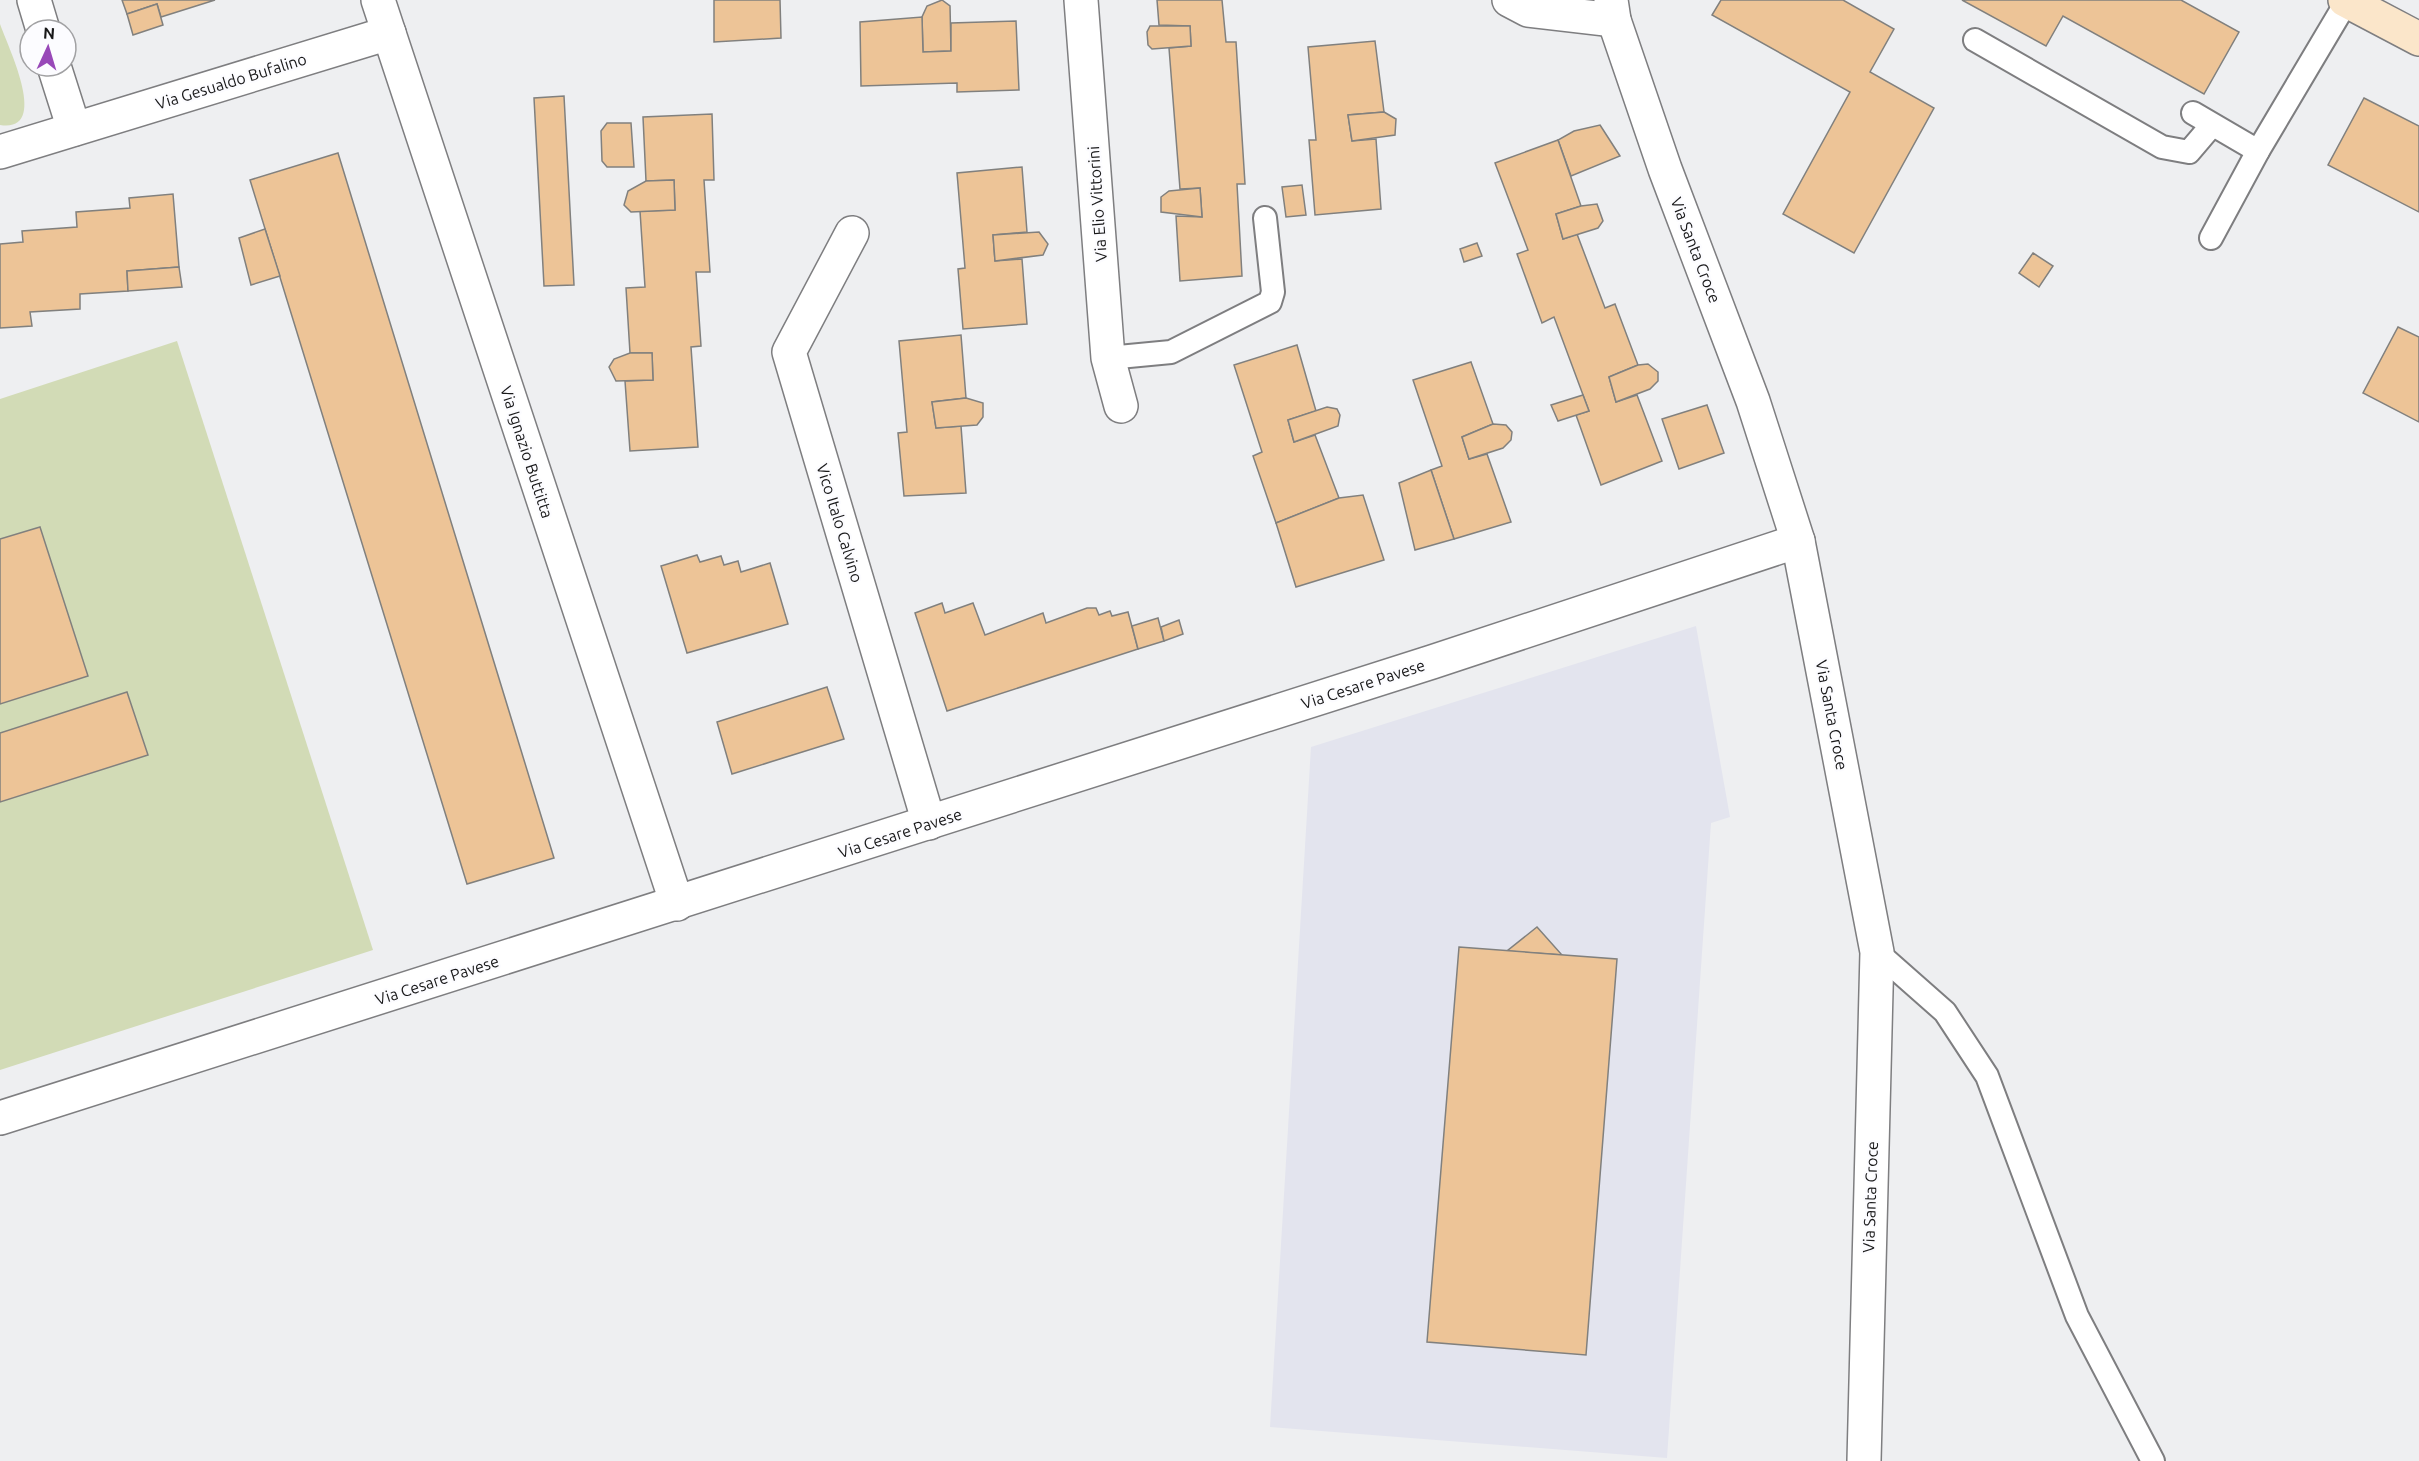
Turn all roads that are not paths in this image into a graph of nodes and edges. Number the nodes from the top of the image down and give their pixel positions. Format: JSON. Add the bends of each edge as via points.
{"nodes":[{"id":1,"x":34,"y":0,"type":"edge"},
{"id":2,"x":378,"y":0,"type":"edge"},
{"id":3,"x":1081,"y":0,"type":"edge"},
{"id":4,"x":1509,"y":0,"type":"edge"},
{"id":5,"x":2346,"y":0,"type":"edge"},
{"id":6,"x":1613,"y":10,"type":"edge"},
{"id":7,"x":39,"y":18,"type":"edge"},
{"id":8,"x":389,"y":33,"type":"junction"},
{"id":9,"x":2419,"y":39,"type":"edge"},
{"id":10,"x":1975,"y":40,"type":"dead end"},
{"id":11,"x":58,"y":78,"type":"edge"},
{"id":12,"x":2193,"y":113,"type":"dead end"},
{"id":13,"x":2212,"y":125,"type":"junction"},
{"id":14,"x":74,"y":129,"type":"junction"},
{"id":15,"x":2258,"y":151,"type":"junction"},
{"id":16,"x":0,"y":152,"type":"edge"},
{"id":17,"x":1265,"y":218,"type":"dead end"},
{"id":18,"x":852,"y":233,"type":"dead end"},
{"id":19,"x":2211,"y":238,"type":"dead end"},
{"id":20,"x":1108,"y":358,"type":"junction"},
{"id":21,"x":1121,"y":406,"type":"dead end"},
{"id":22,"x":1798,"y":541,"type":"junction"},
{"id":23,"x":929,"y":823,"type":"junction"},
{"id":24,"x":677,"y":904,"type":"junction"},
{"id":25,"x":1877,"y":952,"type":"junction"},
{"id":26,"x":0,"y":1118,"type":"edge"},
{"id":27,"x":1864,"y":1461,"type":"edge"},
{"id":28,"x":2153,"y":1461,"type":"edge"}],
"edges":[{"from":1,"to":7,"type":"street"},
{"from":2,"to":8,"type":"street","name":"Via Ignazio Buttitta"},
{"from":3,"to":20,"type":"street","name":"Via Elio Vittorini"},
{"from":4,"to":6,"type":"street","via":[[1528,10]]},
{"from":5,"to":9,"type":"street"},
{"from":5,"to":15,"type":"lane"},
{"from":6,"to":22,"type":"street","name":"Via Santa Croce","via":[[1665,169],[1753,401]]},
{"from":8,"to":14,"type":"street","name":"Via Gesualdo Bufalino"},
{"from":8,"to":24,"type":"street","name":"Via Ignazio Buttitta"},
{"from":10,"to":13,"type":"lane","via":[[2162,147],[2189,152]]},
{"from":11,"to":14,"type":"street"},
{"from":12,"to":13,"type":"lane"},
{"from":13,"to":15,"type":"lane"},
{"from":14,"to":16,"type":"street","name":"Via Gesualdo Bufalino"},
{"from":15,"to":19,"type":"lane"},
{"from":17,"to":20,"type":"lane","via":[[1273,292],[1269,302],[1171,352]]},
{"from":18,"to":23,"type":"street","name":"Vico Italo Calvino","via":[[789,352]]},
{"from":20,"to":21,"type":"street","name":"Via Elio Vittorini"},
{"from":22,"to":23,"type":"street","name":"Via Cesare Pavese"},
{"from":22,"to":25,"type":"street","name":"Via Santa Croce"},
{"from":23,"to":24,"type":"street","name":"Via Cesare Pavese"},
{"from":24,"to":26,"type":"street","name":"Via Cesare Pavese"},
{"from":25,"to":27,"type":"street","name":"Via Santa Croce"},
{"from":25,"to":28,"type":"lane","via":[[1945,1012],[1986,1076],[2077,1316]]}]}
